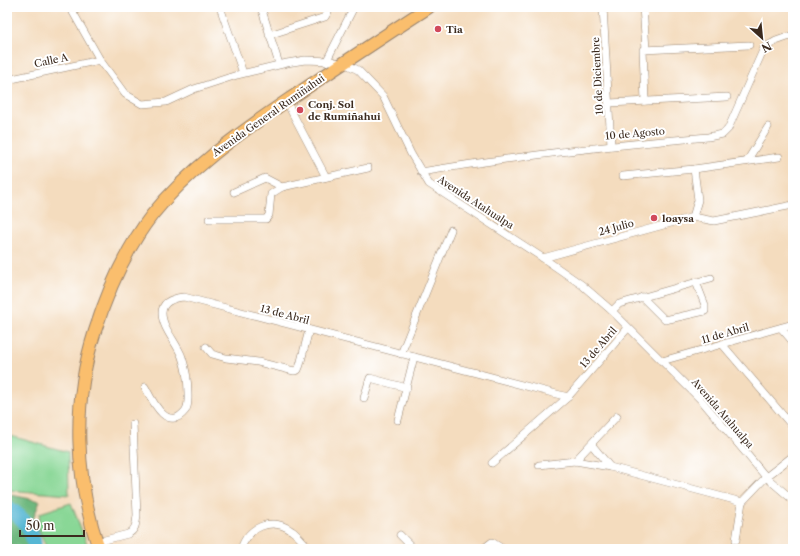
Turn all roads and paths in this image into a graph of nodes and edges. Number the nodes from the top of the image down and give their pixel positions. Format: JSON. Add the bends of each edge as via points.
{"nodes":[{"id":1,"x":70,"y":7,"type":"edge"},
{"id":2,"x":220,"y":7,"type":"edge"},
{"id":3,"x":261,"y":7,"type":"edge"},
{"id":4,"x":326,"y":7,"type":"edge"},
{"id":5,"x":354,"y":7,"type":"edge"},
{"id":6,"x":429,"y":7,"type":"edge"},
{"id":7,"x":603,"y":7,"type":"edge"},
{"id":8,"x":643,"y":7,"type":"edge"},
{"id":9,"x":269,"y":34,"type":"junction"},
{"id":10,"x":793,"y":35,"type":"edge"},
{"id":11,"x":749,"y":45,"type":"dead end"},
{"id":12,"x":646,"y":49,"type":"junction"},
{"id":13,"x":100,"y":60,"type":"junction"},
{"id":14,"x":326,"y":62,"type":"junction"},
{"id":15,"x":279,"y":64,"type":"junction"},
{"id":16,"x":341,"y":64,"type":"junction"},
{"id":17,"x":242,"y":73,"type":"junction"},
{"id":18,"x":7,"y":80,"type":"edge"},
{"id":19,"x":727,"y":97,"type":"dead end"},
{"id":20,"x":286,"y":101,"type":"junction"},
{"id":21,"x":645,"y":101,"type":"junction"},
{"id":22,"x":609,"y":104,"type":"junction"},
{"id":23,"x":768,"y":127,"type":"dead end"},
{"id":24,"x":611,"y":145,"type":"junction"},
{"id":25,"x":779,"y":156,"type":"dead end"},
{"id":26,"x":747,"y":161,"type":"junction"},
{"id":27,"x":368,"y":168,"type":"dead end"},
{"id":28,"x":694,"y":169,"type":"junction"},
{"id":29,"x":421,"y":172,"type":"junction"},
{"id":30,"x":623,"y":176,"type":"dead end"},
{"id":31,"x":326,"y":177,"type":"junction"},
{"id":32,"x":282,"y":187,"type":"junction"},
{"id":33,"x":234,"y":192,"type":"dead end"},
{"id":34,"x":793,"y":205,"type":"edge"},
{"id":35,"x":693,"y":217,"type":"junction"},
{"id":36,"x":209,"y":219,"type":"dead end"},
{"id":37,"x":451,"y":230,"type":"dead end"},
{"id":38,"x":543,"y":258,"type":"junction"},
{"id":39,"x":711,"y":278,"type":"dead end"},
{"id":40,"x":696,"y":282,"type":"junction"},
{"id":41,"x":642,"y":297,"type":"junction"},
{"id":42,"x":612,"y":311,"type":"junction"},
{"id":43,"x":793,"y":324,"type":"edge"},
{"id":44,"x":628,"y":328,"type":"junction"},
{"id":45,"x":781,"y":328,"type":"junction"},
{"id":46,"x":309,"y":330,"type":"junction"},
{"id":47,"x":793,"y":342,"type":"edge"},
{"id":48,"x":722,"y":344,"type":"junction"},
{"id":49,"x":206,"y":347,"type":"dead end"},
{"id":50,"x":401,"y":354,"type":"junction"},
{"id":51,"x":414,"y":357,"type":"junction"},
{"id":52,"x":662,"y":361,"type":"junction"},
{"id":53,"x":145,"y":387,"type":"dead end"},
{"id":54,"x":407,"y":388,"type":"junction"},
{"id":55,"x":568,"y":397,"type":"junction"},
{"id":56,"x":364,"y":398,"type":"dead end"},
{"id":57,"x":617,"y":416,"type":"dead end"},
{"id":58,"x":398,"y":420,"type":"dead end"},
{"id":59,"x":133,"y":424,"type":"dead end"},
{"id":60,"x":793,"y":427,"type":"edge"},
{"id":61,"x":592,"y":445,"type":"junction"},
{"id":62,"x":793,"y":456,"type":"edge"},
{"id":63,"x":575,"y":461,"type":"junction"},
{"id":64,"x":492,"y":463,"type":"dead end"},
{"id":65,"x":539,"y":465,"type":"dead end"},
{"id":66,"x":610,"y":468,"type":"junction"},
{"id":67,"x":766,"y":477,"type":"junction"},
{"id":68,"x":793,"y":500,"type":"edge"},
{"id":69,"x":742,"y":502,"type":"junction"},
{"id":70,"x":400,"y":535,"type":"dead end"},
{"id":71,"x":736,"y":540,"type":"dead end"},
{"id":72,"x":98,"y":546,"type":"edge"},
{"id":73,"x":501,"y":548,"type":"edge"},
{"id":74,"x":241,"y":549,"type":"edge"},
{"id":75,"x":310,"y":549,"type":"edge"},
{"id":76,"x":414,"y":549,"type":"edge"},
{"id":77,"x":483,"y":549,"type":"edge"}],
"edges":[{"from":1,"to":13,"type":"street","name":"Avenida Atahualpa"},
{"from":2,"to":17,"type":"street"},
{"from":3,"to":9,"type":"street"},
{"from":4,"to":9,"type":"street","via":[[328,12],[325,17]]},
{"from":5,"to":14,"type":"street"},
{"from":6,"to":16,"type":"highway","name":"Avenida General Rumiñahui"},
{"from":7,"to":22,"type":"street","name":"10 de Diciembre"},
{"from":8,"to":12,"type":"street"},
{"from":9,"to":15,"type":"street"},
{"from":10,"to":24,"type":"street","name":"10 de Agosto","via":[[768,44],[764,48],[732,123],[723,134]]},
{"from":11,"to":12,"type":"street"},
{"from":12,"to":21,"type":"street","via":[[642,52]]},
{"from":13,"to":17,"type":"street","name":"Avenida Atahualpa","via":[[125,94],[142,104],[166,102],[194,89]]},
{"from":13,"to":18,"type":"street","name":"Calle A"},
{"from":14,"to":15,"type":"street","name":"Avenida Atahualpa","via":[[305,60]]},
{"from":14,"to":16,"type":"street","name":"Avenida Atahualpa"},
{"from":15,"to":17,"type":"street","name":"Avenida Atahualpa"},
{"from":16,"to":20,"type":"highway","name":"Avenida General Rumiñahui"},
{"from":16,"to":29,"type":"street","name":"Avenida Atahualpa","via":[[358,70],[383,96]]},
{"from":19,"to":21,"type":"street"},
{"from":20,"to":31,"type":"street"},
{"from":20,"to":72,"type":"highway","name":"Avenida General Rumiñahui","via":[[211,155],[172,192],[133,244],[106,296],[88,352],[82,385],[79,441],[83,485]]},
{"from":21,"to":22,"type":"street"},
{"from":22,"to":24,"type":"street","name":"10 de Diciembre"},
{"from":23,"to":26,"type":"street"},
{"from":24,"to":29,"type":"street","name":"10 de Agosto"},
{"from":25,"to":26,"type":"street"},
{"from":26,"to":28,"type":"street"},
{"from":27,"to":31,"type":"street"},
{"from":28,"to":30,"type":"street"},
{"from":28,"to":35,"type":"street","via":[[698,200]]},
{"from":29,"to":38,"type":"street","name":"Avenida Atahualpa","via":[[429,184]]},
{"from":31,"to":32,"type":"street"},
{"from":32,"to":33,"type":"street","via":[[265,178]]},
{"from":32,"to":36,"type":"street","via":[[271,194],[266,220]]},
{"from":34,"to":35,"type":"street","via":[[714,221]]},
{"from":35,"to":38,"type":"street","name":"24 Julio"},
{"from":37,"to":50,"type":"street"},
{"from":38,"to":42,"type":"street","name":"Avenida Atahualpa","via":[[582,285]]},
{"from":39,"to":40,"type":"street"},
{"from":40,"to":41,"type":"street"},
{"from":40,"to":41,"type":"street","via":[[705,310],[665,320]]},
{"from":41,"to":42,"type":"street","via":[[619,304]]},
{"from":42,"to":44,"type":"street","name":"Avenida Atahualpa"},
{"from":43,"to":45,"type":"street","name":"11 de Abril"},
{"from":44,"to":52,"type":"street","name":"Avenida Atahualpa"},
{"from":44,"to":55,"type":"street","name":"13 de Abril"},
{"from":45,"to":47,"type":"street"},
{"from":45,"to":48,"type":"street","name":"11 de Abril"},
{"from":46,"to":49,"type":"street","via":[[300,365],[298,370],[294,371],[258,362],[226,358],[212,354]]},
{"from":46,"to":50,"type":"street","name":"13 de Abril"},
{"from":46,"to":53,"type":"street","name":"13 de Abril","via":[[184,297],[172,299],[164,306],[163,321],[182,357],[188,380],[189,404],[177,417],[170,418],[158,411]]},
{"from":48,"to":52,"type":"street","name":"11 de Abril"},
{"from":48,"to":60,"type":"street"},
{"from":50,"to":51,"type":"street","name":"13 de Abril"},
{"from":51,"to":54,"type":"street"},
{"from":51,"to":55,"type":"street","name":"13 de Abril"},
{"from":52,"to":67,"type":"street","name":"Avenida Atahualpa","via":[[702,401]]},
{"from":54,"to":56,"type":"street","via":[[370,378]]},
{"from":54,"to":58,"type":"street"},
{"from":55,"to":64,"type":"street","name":"13 de Abril"},
{"from":57,"to":61,"type":"street"},
{"from":59,"to":72,"type":"street","via":[[136,524],[128,534]]},
{"from":61,"to":63,"type":"street"},
{"from":61,"to":66,"type":"street"},
{"from":62,"to":67,"type":"street"},
{"from":63,"to":65,"type":"street"},
{"from":63,"to":66,"type":"street"},
{"from":66,"to":69,"type":"street"},
{"from":67,"to":68,"type":"street","name":"Avenida Atahualpa"},
{"from":67,"to":69,"type":"street"},
{"from":69,"to":71,"type":"street"},
{"from":70,"to":76,"type":"street"},
{"from":73,"to":77,"type":"street","via":[[492,542]]},
{"from":74,"to":75,"type":"street","via":[[250,533],[267,524],[279,524],[292,530]]}]}
